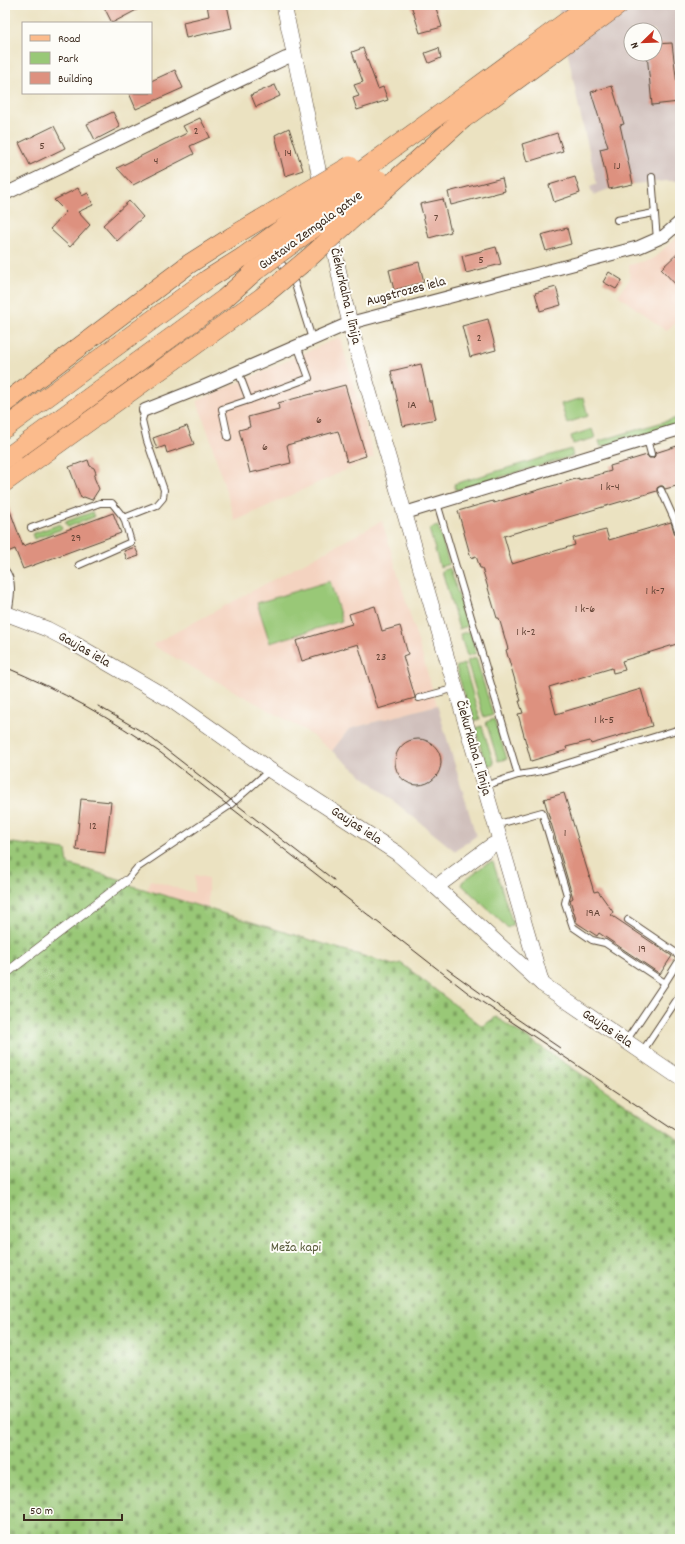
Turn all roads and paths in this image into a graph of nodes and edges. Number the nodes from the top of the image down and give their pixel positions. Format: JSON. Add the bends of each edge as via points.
{"nodes":[{"id":1,"x":284,"y":5,"type":"edge"},
{"id":2,"x":588,"y":5,"type":"edge"},
{"id":3,"x":619,"y":5,"type":"edge"},
{"id":4,"x":294,"y":56,"type":"junction"},
{"id":5,"x":458,"y":111,"type":"junction"},
{"id":6,"x":652,"y":177,"type":"dead end"},
{"id":7,"x":5,"y":194,"type":"edge"},
{"id":8,"x":654,"y":213,"type":"junction"},
{"id":9,"x":246,"y":218,"type":"dead end"},
{"id":10,"x":617,"y":220,"type":"dead end"},
{"id":11,"x":680,"y":222,"type":"edge"},
{"id":12,"x":256,"y":230,"type":"dead end"},
{"id":13,"x":260,"y":236,"type":"dead end"},
{"id":14,"x":657,"y":240,"type":"junction"},
{"id":15,"x":350,"y":323,"type":"junction"},
{"id":16,"x":312,"y":339,"type":"junction"},
{"id":17,"x":297,"y":345,"type":"junction"},
{"id":18,"x":238,"y":371,"type":"junction"},
{"id":19,"x":248,"y":400,"type":"junction"},
{"id":20,"x":5,"y":403,"type":"edge"},
{"id":21,"x":145,"y":410,"type":"joint"},
{"id":22,"x":5,"y":428,"type":"edge"},
{"id":23,"x":680,"y":429,"type":"edge"},
{"id":24,"x":228,"y":437,"type":"dead end"},
{"id":25,"x":647,"y":439,"type":"junction"},
{"id":26,"x":651,"y":454,"type":"dead end"},
{"id":27,"x":5,"y":460,"type":"edge"},
{"id":28,"x":5,"y":482,"type":"edge"},
{"id":29,"x":661,"y":490,"type":"dead end"},
{"id":30,"x":436,"y":503,"type":"junction"},
{"id":31,"x":404,"y":513,"type":"junction"},
{"id":32,"x":124,"y":518,"type":"junction"},
{"id":33,"x":31,"y":528,"type":"dead end"},
{"id":34,"x":680,"y":536,"type":"edge"},
{"id":35,"x":79,"y":566,"type":"dead end"},
{"id":36,"x":5,"y":570,"type":"edge"},
{"id":37,"x":7,"y":614,"type":"edge"},
{"id":38,"x":456,"y":688,"type":"junction"},
{"id":39,"x":419,"y":698,"type":"dead end"},
{"id":40,"x":680,"y":729,"type":"edge"},
{"id":41,"x":270,"y":770,"type":"junction"},
{"id":42,"x":518,"y":776,"type":"junction"},
{"id":43,"x":484,"y":786,"type":"junction"},
{"id":44,"x":495,"y":825,"type":"junction"},
{"id":45,"x":500,"y":842,"type":"junction"},
{"id":46,"x":126,"y":881,"type":"joint"},
{"id":47,"x":436,"y":887,"type":"junction"},
{"id":48,"x":628,"y":920,"type":"dead end"},
{"id":49,"x":5,"y":974,"type":"edge"},
{"id":50,"x":665,"y":983,"type":"junction"},
{"id":51,"x":542,"y":984,"type":"junction"},
{"id":52,"x":680,"y":995,"type":"edge"},
{"id":53,"x":626,"y":1041,"type":"junction"},
{"id":54,"x":642,"y":1052,"type":"junction"},
{"id":55,"x":680,"y":1078,"type":"edge"}],
"edges":[{"from":1,"to":4,"type":"street","name":"Čiekurkalna 1. līnija"},
{"from":2,"to":5,"type":"main road","name":"Gustava Zemgala gatve"},
{"from":3,"to":5,"type":"main road","name":"Gustava Zemgala gatve"},
{"from":4,"to":7,"type":"street"},
{"from":4,"to":15,"type":"street","name":"Čiekurkalna 1. līnija"},
{"from":5,"to":20,"type":"main road","bridge":true,"via":[[189,264]]},
{"from":5,"to":22,"type":"main road","name":"Gustava Zemgala gatve","bridge":true,"via":[[202,283]]},
{"from":5,"to":27,"type":"main road","name":"Gustava Zemgala gatve","bridge":true,"via":[[254,272],[224,299]]},
{"from":5,"to":28,"type":"main road","bridge":true,"via":[[317,251],[262,297]]},
{"from":6,"to":8,"type":"lane"},
{"from":8,"to":10,"type":"lane"},
{"from":8,"to":14,"type":"lane"},
{"from":9,"to":12,"type":"lane"},
{"from":11,"to":14,"type":"street","name":"Augstrozes iela"},
{"from":13,"to":16,"type":"lane","via":[[293,278]]},
{"from":14,"to":15,"type":"street","name":"Augstrozes iela","via":[[639,247]]},
{"from":15,"to":16,"type":"street","name":"Augstrozes iela"},
{"from":15,"to":31,"type":"street","name":"Čiekurkalna 1. līnija"},
{"from":16,"to":17,"type":"street","name":"Augstrozes iela"},
{"from":17,"to":18,"type":"street","name":"Augstrozes iela"},
{"from":17,"to":19,"type":"lane","via":[[309,378]]},
{"from":18,"to":19,"type":"lane"},
{"from":18,"to":21,"type":"street","name":"Augstrozes iela"},
{"from":19,"to":24,"type":"lane","via":[[222,409]]},
{"from":21,"to":32,"type":"lane","via":[[142,420],[164,490],[163,498],[157,505]]},
{"from":23,"to":25,"type":"street"},
{"from":25,"to":26,"type":"lane"},
{"from":25,"to":30,"type":"street"},
{"from":29,"to":34,"type":"lane"},
{"from":30,"to":31,"type":"street"},
{"from":30,"to":42,"type":"lane"},
{"from":31,"to":38,"type":"street","name":"Čiekurkalna 1. līnija"},
{"from":32,"to":33,"type":"lane","via":[[112,503],[100,503]]},
{"from":32,"to":35,"type":"lane","via":[[131,542]]},
{"from":36,"to":37,"type":"lane","via":[[11,589]]},
{"from":37,"to":41,"type":"street","name":"Gaujas iela","via":[[68,640],[171,700]]},
{"from":38,"to":39,"type":"lane"},
{"from":38,"to":43,"type":"street","name":"Čiekurkalna 1. līnija"},
{"from":40,"to":42,"type":"lane"},
{"from":41,"to":46,"type":"lane","via":[[229,806],[137,868]]},
{"from":41,"to":47,"type":"street","name":"Gaujas iela","via":[[397,853]]},
{"from":42,"to":43,"type":"lane"},
{"from":43,"to":44,"type":"street","name":"Čiekurkalna 1. līnija"},
{"from":44,"to":45,"type":"street","name":"Čiekurkalna 1. līnija"},
{"from":44,"to":50,"type":"lane","via":[[542,812],[567,895],[565,903],[573,927],[592,940],[605,943]]},
{"from":45,"to":47,"type":"street"},
{"from":45,"to":51,"type":"street","name":"Čiekurkalna 1. līnija"},
{"from":46,"to":49,"type":"street"},
{"from":47,"to":51,"type":"street","name":"Gaujas iela"},
{"from":48,"to":50,"type":"lane","via":[[675,952],[680,959]]},
{"from":50,"to":53,"type":"lane"},
{"from":51,"to":53,"type":"street","name":"Gaujas iela"},
{"from":52,"to":54,"type":"lane"},
{"from":53,"to":54,"type":"street","name":"Gaujas iela"},
{"from":54,"to":55,"type":"street","name":"Gaujas iela"}]}
